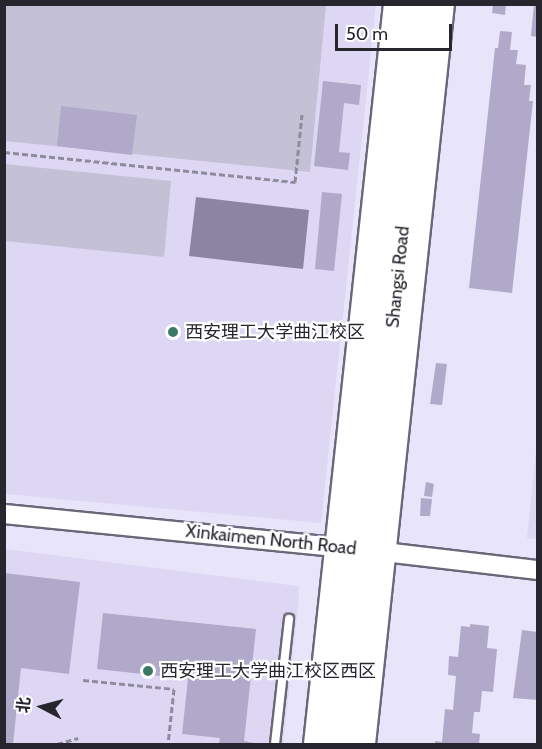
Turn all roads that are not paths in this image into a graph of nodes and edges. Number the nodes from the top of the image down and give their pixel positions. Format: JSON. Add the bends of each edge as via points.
{"nodes":[{"id":1,"x":393,"y":4,"type":"edge"},
{"id":2,"x":409,"y":4,"type":"edge"},
{"id":3,"x":427,"y":4,"type":"edge"},
{"id":4,"x":445,"y":4,"type":"edge"},
{"id":5,"x":4,"y":514,"type":"edge"},
{"id":6,"x":360,"y":549,"type":"junction"},
{"id":7,"x":537,"y":570,"type":"edge"},
{"id":8,"x":289,"y":619,"type":"dead end"},
{"id":9,"x":275,"y":744,"type":"edge"},
{"id":10,"x":313,"y":744,"type":"edge"},
{"id":11,"x":329,"y":744,"type":"edge"},
{"id":12,"x":348,"y":744,"type":"edge"},
{"id":13,"x":366,"y":744,"type":"edge"}],
"edges":[{"from":1,"to":6,"type":"street"},
{"from":2,"to":6,"type":"main road","name":"Shangsi Road"},
{"from":3,"to":6,"type":"main road","name":"Shangsi Road"},
{"from":4,"to":6,"type":"street"},
{"from":5,"to":6,"type":"street","name":"Xinkaimen North Road"},
{"from":6,"to":7,"type":"street","name":"Xinkaimen North Road"},
{"from":6,"to":10,"type":"street"},
{"from":6,"to":11,"type":"main road"},
{"from":6,"to":12,"type":"main road"},
{"from":6,"to":13,"type":"street"},
{"from":8,"to":9,"type":"lane"}]}
